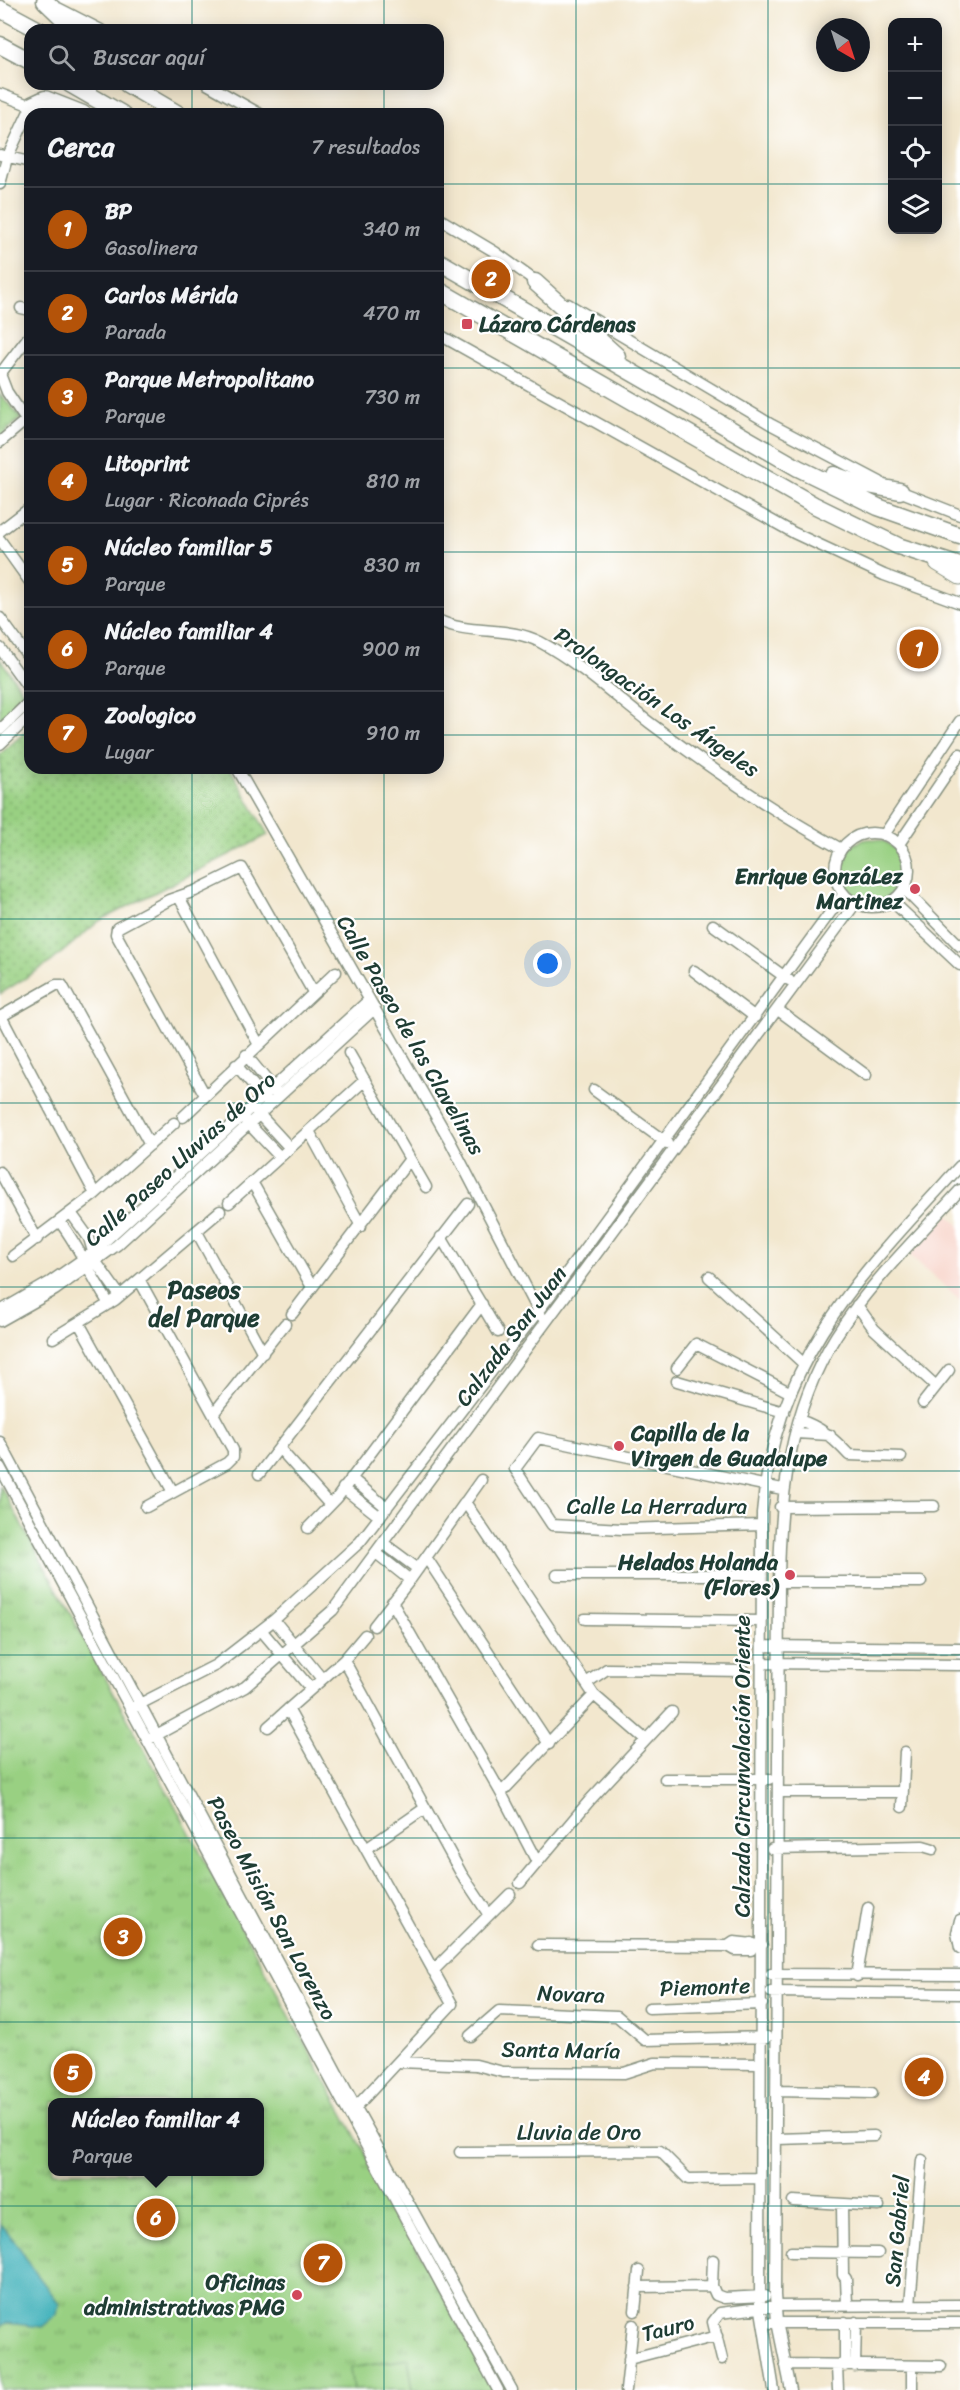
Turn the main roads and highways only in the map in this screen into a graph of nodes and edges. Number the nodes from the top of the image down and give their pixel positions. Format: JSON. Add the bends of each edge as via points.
{"nodes":[{"id":1,"x":44,"y":0,"type":"edge"},
{"id":2,"x":0,"y":9,"type":"edge"},
{"id":3,"x":28,"y":24,"type":"edge"},
{"id":4,"x":69,"y":24,"type":"edge"},
{"id":5,"x":0,"y":45,"type":"edge"},
{"id":6,"x":24,"y":58,"type":"edge"},
{"id":7,"x":80,"y":90,"type":"edge"},
{"id":8,"x":139,"y":90,"type":"edge"},
{"id":9,"x":32,"y":105,"type":"road end"},
{"id":10,"x":68,"y":108,"type":"edge"},
{"id":11,"x":112,"y":108,"type":"edge"},
{"id":12,"x":168,"y":108,"type":"edge"},
{"id":13,"x":444,"y":264,"type":"edge"},
{"id":14,"x":535,"y":282,"type":"road end"},
{"id":15,"x":444,"y":293,"type":"edge"},
{"id":16,"x":634,"y":374,"type":"junction"},
{"id":17,"x":690,"y":406,"type":"junction"},
{"id":18,"x":900,"y":491,"type":"road end"},
{"id":19,"x":960,"y":536,"type":"edge"},
{"id":20,"x":924,"y":555,"type":"junction"},
{"id":21,"x":960,"y":566,"type":"edge"},
{"id":22,"x":960,"y":577,"type":"edge"}],
"edges":[{"from":1,"to":4,"type":"highway"},
{"from":2,"to":3,"type":"highway"},
{"from":5,"to":6,"type":"highway"},
{"from":7,"to":11,"type":"highway"},
{"from":8,"to":12,"type":"highway"},
{"from":9,"to":10,"type":"highway","via":[[45,99]]},
{"from":13,"to":16,"type":"highway"},
{"from":14,"to":16,"type":"highway"},
{"from":15,"to":20,"type":"highway","via":[[814,505]]},
{"from":16,"to":17,"type":"highway"},
{"from":17,"to":18,"type":"highway","via":[[719,413],[841,478]]},
{"from":17,"to":19,"type":"highway","via":[[798,468],[878,507]]},
{"from":20,"to":21,"type":"highway"},
{"from":20,"to":22,"type":"main road"}]}
